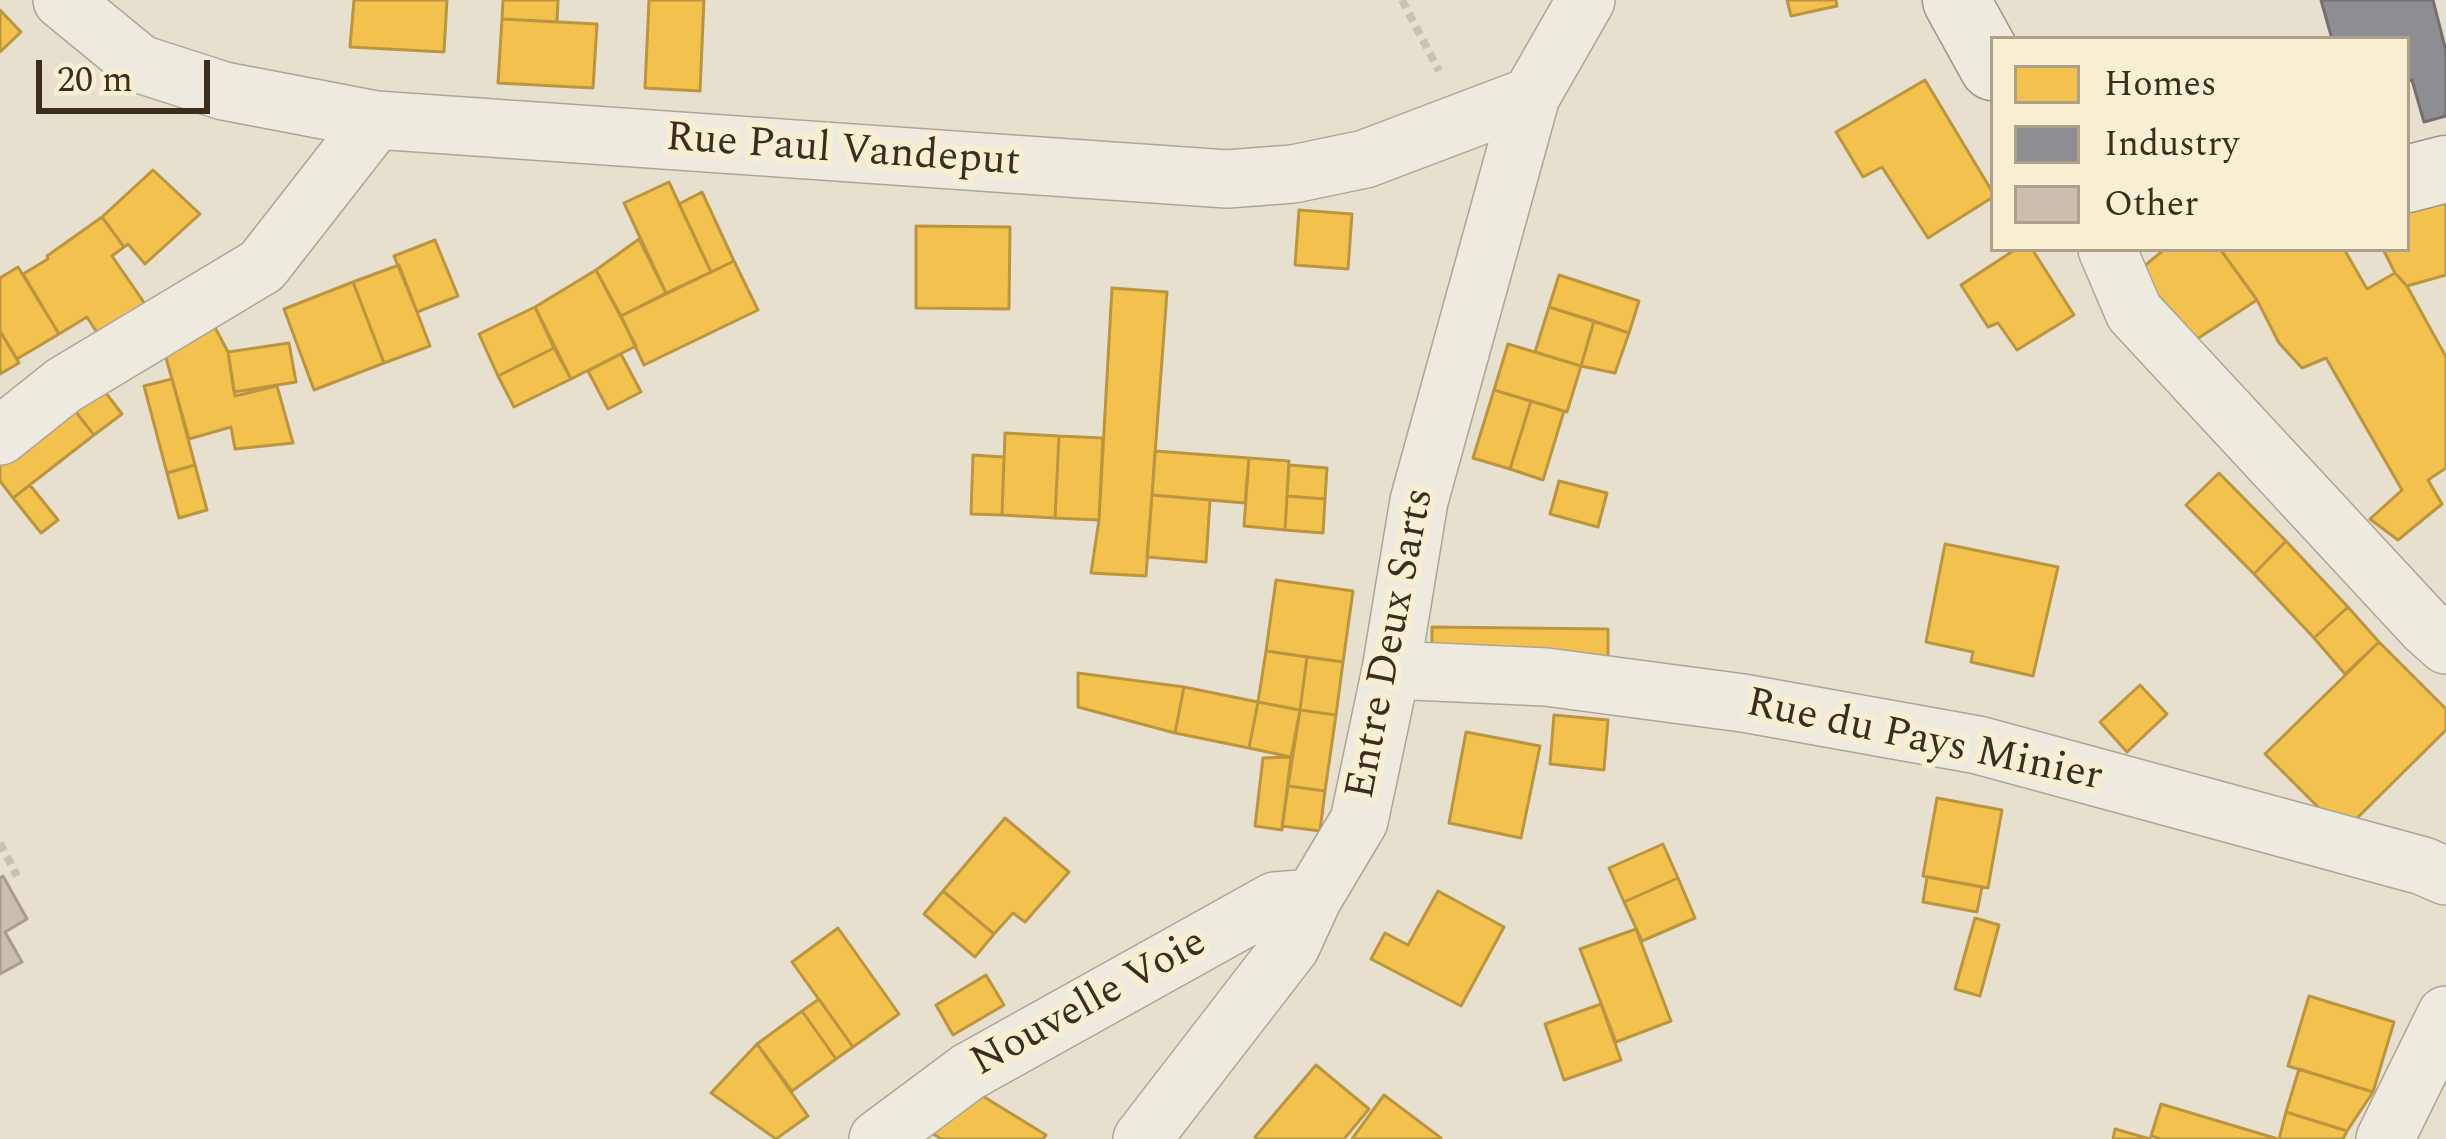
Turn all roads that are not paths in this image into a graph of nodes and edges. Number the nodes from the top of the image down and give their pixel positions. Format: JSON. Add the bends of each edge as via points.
{"nodes":[{"id":1,"x":62,"y":0,"type":"edge"},
{"id":2,"x":1586,"y":0,"type":"edge"},
{"id":3,"x":1956,"y":0,"type":"edge"},
{"id":4,"x":1990,"y":62,"type":"edge"},
{"id":5,"x":1531,"y":96,"type":"junction"},
{"id":6,"x":376,"y":120,"type":"junction"},
{"id":7,"x":2446,"y":169,"type":"edge"},
{"id":8,"x":2410,"y":178,"type":"edge"},
{"id":9,"x":2109,"y":252,"type":"edge"},
{"id":10,"x":0,"y":436,"type":"edge"},
{"id":11,"x":2446,"y":645,"type":"edge"},
{"id":12,"x":1391,"y":670,"type":"junction"},
{"id":13,"x":2446,"y":876,"type":"edge"},
{"id":14,"x":1313,"y":898,"type":"junction"},
{"id":15,"x":2446,"y":1015,"type":"edge"},
{"id":16,"x":878,"y":1139,"type":"edge"},
{"id":17,"x":1142,"y":1139,"type":"edge"},
{"id":18,"x":2385,"y":1139,"type":"edge"}],
"edges":[{"from":1,"to":6,"type":"street","name":"Rue Paul Vandeput","via":[[140,64],[224,91]]},
{"from":2,"to":5,"type":"street"},
{"from":3,"to":4,"type":"street"},
{"from":5,"to":6,"type":"street","name":"Rue Paul Vandeput","via":[[1365,160],[1227,179]]},
{"from":5,"to":12,"type":"street","name":"Entre Deux Sarts","via":[[1419,501]]},
{"from":6,"to":10,"type":"street","via":[[262,266],[64,385]]},
{"from":7,"to":8,"type":"street"},
{"from":9,"to":11,"type":"street","via":[[2134,312]]},
{"from":12,"to":13,"type":"street","name":"Rue du Pays Minier","via":[[1546,677],[1978,745]]},
{"from":12,"to":14,"type":"street","name":"Entre Deux Sarts","via":[[1359,821]]},
{"from":14,"to":16,"type":"street","name":"Nouvelle Voie","via":[[1275,901],[968,1072]]},
{"from":14,"to":17,"type":"street","name":"Entre Deux Sarts","via":[[1291,946]]},
{"from":15,"to":18,"type":"street"}]}
